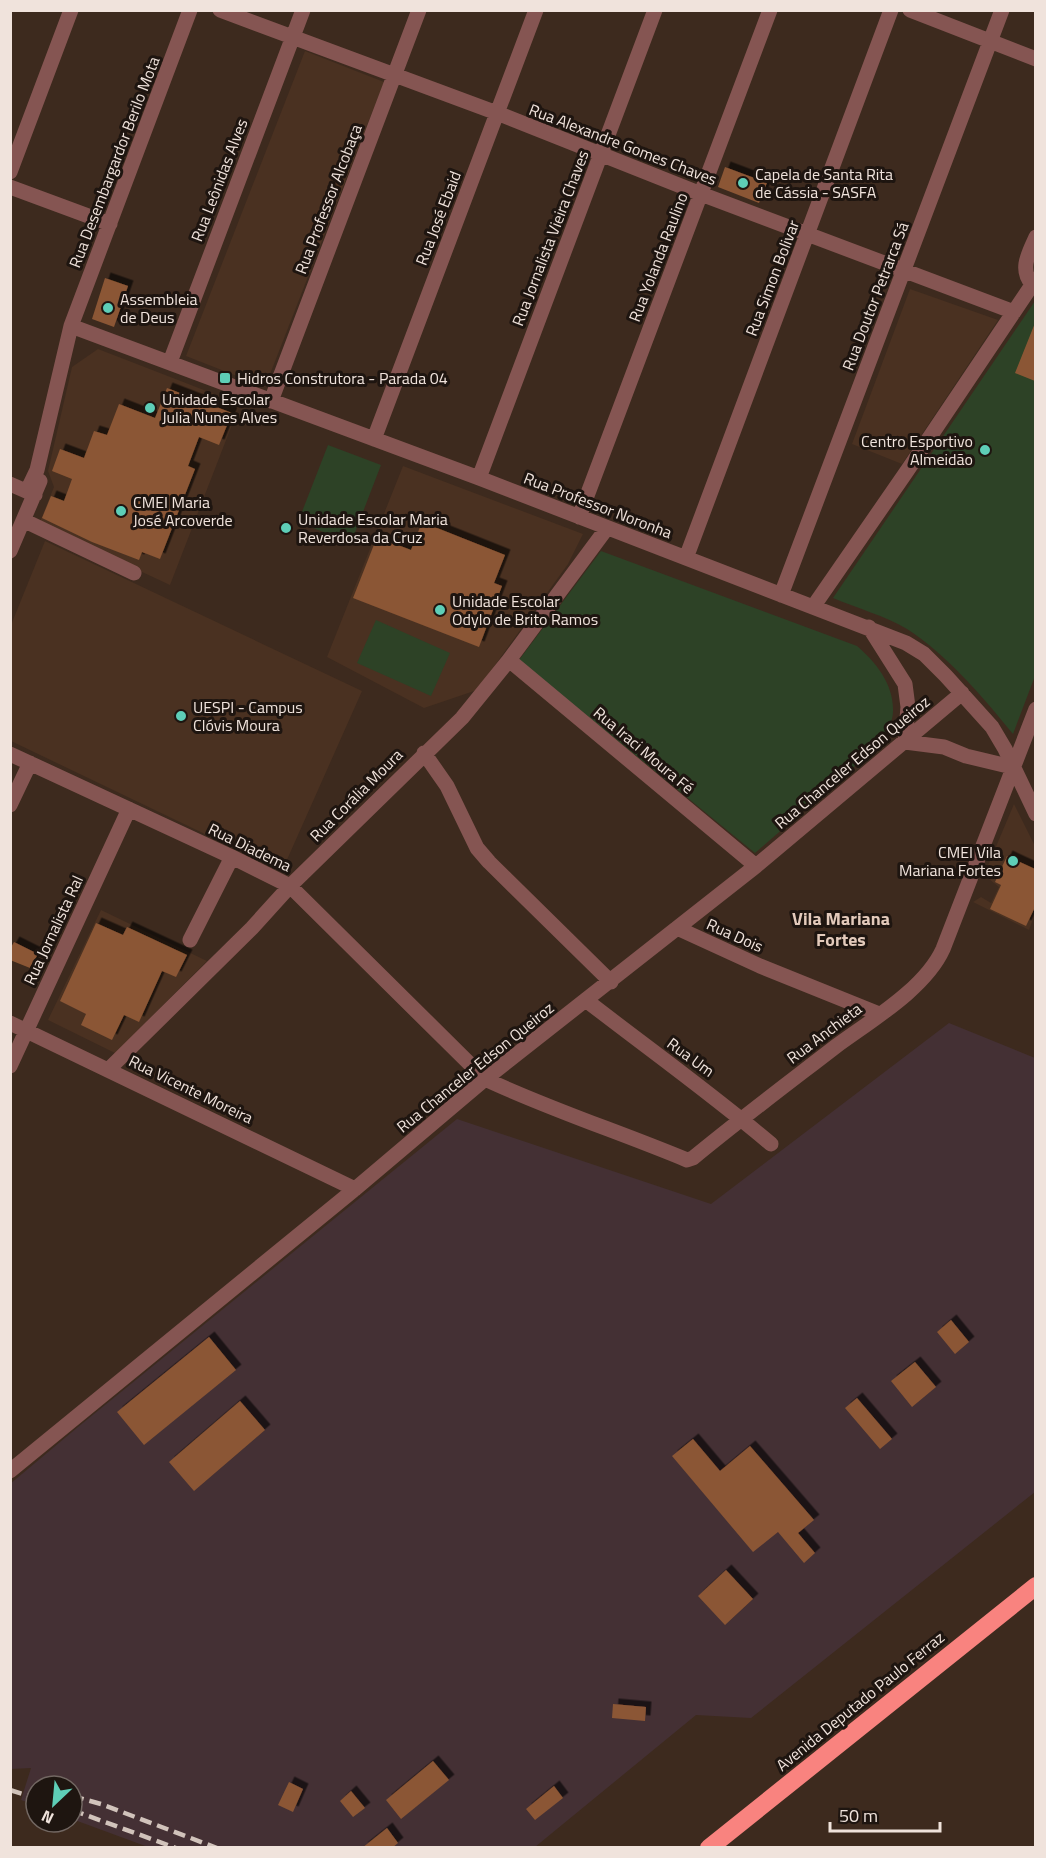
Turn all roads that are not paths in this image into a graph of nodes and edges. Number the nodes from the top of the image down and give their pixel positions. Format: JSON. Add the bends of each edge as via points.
{"nodes":[{"id":1,"x":71,"y":10,"type":"edge"},
{"id":2,"x":190,"y":10,"type":"edge"},
{"id":3,"x":220,"y":10,"type":"edge"},
{"id":4,"x":303,"y":10,"type":"edge"},
{"id":5,"x":419,"y":10,"type":"edge"},
{"id":6,"x":536,"y":10,"type":"edge"},
{"id":7,"x":655,"y":10,"type":"edge"},
{"id":8,"x":770,"y":10,"type":"edge"},
{"id":9,"x":891,"y":10,"type":"edge"},
{"id":10,"x":910,"y":10,"type":"edge"},
{"id":11,"x":1002,"y":10,"type":"edge"},
{"id":12,"x":293,"y":37,"type":"junction"},
{"id":13,"x":991,"y":41,"type":"junction"},
{"id":14,"x":1035,"y":59,"type":"edge"},
{"id":15,"x":394,"y":76,"type":"junction"},
{"id":16,"x":497,"y":113,"type":"junction"},
{"id":17,"x":600,"y":154,"type":"junction"},
{"id":18,"x":10,"y":172,"type":"edge"},
{"id":19,"x":10,"y":187,"type":"edge"},
{"id":20,"x":701,"y":194,"type":"junction"},
{"id":21,"x":110,"y":224,"type":"junction"},
{"id":22,"x":807,"y":234,"type":"junction"},
{"id":23,"x":1035,"y":237,"type":"edge"},
{"id":24,"x":904,"y":270,"type":"junction"},
{"id":25,"x":1034,"y":283,"type":"edge"},
{"id":26,"x":1014,"y":312,"type":"junction"},
{"id":27,"x":71,"y":326,"type":"junction"},
{"id":28,"x":104,"y":337,"type":"junction"},
{"id":29,"x":63,"y":358,"type":"junction"},
{"id":30,"x":170,"y":362,"type":"junction"},
{"id":31,"x":271,"y":400,"type":"junction"},
{"id":32,"x":374,"y":439,"type":"junction"},
{"id":33,"x":479,"y":478,"type":"junction"},
{"id":34,"x":10,"y":484,"type":"edge"},
{"id":35,"x":32,"y":493,"type":"junction"},
{"id":36,"x":579,"y":517,"type":"junction"},
{"id":37,"x":25,"y":521,"type":"junction"},
{"id":38,"x":607,"y":528,"type":"junction"},
{"id":39,"x":10,"y":551,"type":"edge"},
{"id":40,"x":686,"y":558,"type":"junction"},
{"id":41,"x":134,"y":573,"type":"dead end"},
{"id":42,"x":781,"y":595,"type":"junction"},
{"id":43,"x":813,"y":607,"type":"junction"},
{"id":44,"x":869,"y":627,"type":"junction"},
{"id":45,"x":509,"y":660,"type":"junction"},
{"id":46,"x":962,"y":693,"type":"junction"},
{"id":47,"x":1035,"y":709,"type":"edge"},
{"id":48,"x":905,"y":742,"type":"junction"},
{"id":49,"x":424,"y":753,"type":"junction"},
{"id":50,"x":10,"y":754,"type":"edge"},
{"id":51,"x":30,"y":763,"type":"junction"},
{"id":52,"x":1012,"y":767,"type":"junction"},
{"id":53,"x":10,"y":804,"type":"edge"},
{"id":54,"x":129,"y":809,"type":"junction"},
{"id":55,"x":1035,"y":814,"type":"edge"},
{"id":56,"x":232,"y":857,"type":"junction"},
{"id":57,"x":756,"y":866,"type":"junction"},
{"id":58,"x":290,"y":886,"type":"junction"},
{"id":59,"x":677,"y":928,"type":"junction"},
{"id":60,"x":190,"y":940,"type":"dead end"},
{"id":61,"x":611,"y":982,"type":"junction"},
{"id":62,"x":587,"y":1001,"type":"junction"},
{"id":63,"x":879,"y":1014,"type":"junction"},
{"id":64,"x":10,"y":1023,"type":"edge"},
{"id":65,"x":27,"y":1031,"type":"junction"},
{"id":66,"x":10,"y":1066,"type":"edge"},
{"id":67,"x":109,"y":1069,"type":"junction"},
{"id":68,"x":485,"y":1079,"type":"junction"},
{"id":69,"x":741,"y":1118,"type":"junction"},
{"id":70,"x":771,"y":1144,"type":"dead end"},
{"id":71,"x":355,"y":1189,"type":"junction"},
{"id":72,"x":10,"y":1471,"type":"edge"},
{"id":73,"x":1035,"y":1586,"type":"edge"},
{"id":74,"x":709,"y":1848,"type":"edge"}],
"edges":[{"from":1,"to":18,"type":"street"},
{"from":2,"to":21,"type":"street","name":"Rua Desembargardor Berilo Mota"},
{"from":3,"to":12,"type":"street","name":"Rua Alexandre Gomes Chaves"},
{"from":4,"to":12,"type":"street","name":"Rua Leônidas Alves"},
{"from":5,"to":15,"type":"street","name":"Rua Professor Alcobaça"},
{"from":6,"to":16,"type":"street","name":"Rua José Ebaid"},
{"from":7,"to":17,"type":"street","name":"Rua Jornalista Vieira Chaves"},
{"from":8,"to":20,"type":"street","name":"Rua Yolanda Raulino"},
{"from":9,"to":22,"type":"street","name":"Rua Simon Bolivar"},
{"from":10,"to":13,"type":"street"},
{"from":11,"to":13,"type":"street","name":"Rua Doutor Petrarca Sá"},
{"from":12,"to":15,"type":"street","name":"Rua Alexandre Gomes Chaves"},
{"from":12,"to":30,"type":"street","name":"Rua Leônidas Alves"},
{"from":13,"to":14,"type":"street"},
{"from":13,"to":24,"type":"street","name":"Rua Doutor Petrarca Sá"},
{"from":15,"to":16,"type":"street","name":"Rua Alexandre Gomes Chaves"},
{"from":15,"to":31,"type":"street","name":"Rua Professor Alcobaça"},
{"from":16,"to":17,"type":"street","name":"Rua Alexandre Gomes Chaves"},
{"from":16,"to":32,"type":"street","name":"Rua José Ebaid"},
{"from":17,"to":20,"type":"street","name":"Rua Alexandre Gomes Chaves"},
{"from":17,"to":33,"type":"street","name":"Rua Jornalista Vieira Chaves"},
{"from":19,"to":21,"type":"street"},
{"from":20,"to":22,"type":"street","name":"Rua Alexandre Gomes Chaves"},
{"from":20,"to":36,"type":"street","name":"Rua Yolanda Raulino"},
{"from":21,"to":27,"type":"street","name":"Rua Desembargardor Berilo Mota"},
{"from":22,"to":24,"type":"street","name":"Rua Alexandre Gomes Chaves"},
{"from":22,"to":40,"type":"street","name":"Rua Simon Bolivar"},
{"from":23,"to":25,"type":"street","via":[[1025,268],[1027,278]]},
{"from":24,"to":26,"type":"street","name":"Rua Alexandre Gomes Chaves"},
{"from":24,"to":42,"type":"street","name":"Rua Doutor Petrarca Sá"},
{"from":25,"to":26,"type":"street"},
{"from":26,"to":43,"type":"street"},
{"from":27,"to":28,"type":"street","name":"Rua Professor Noronha"},
{"from":27,"to":29,"type":"street","name":"Rua Desembargardor Berilo Mota"},
{"from":28,"to":29,"type":"street","via":[[76,343]]},
{"from":28,"to":30,"type":"street","name":"Rua Professor Noronha"},
{"from":29,"to":35,"type":"street","name":"Rua Desembargardor Berilo Mota"},
{"from":30,"to":31,"type":"street","name":"Rua Professor Noronha"},
{"from":31,"to":32,"type":"street","name":"Rua Professor Noronha"},
{"from":32,"to":33,"type":"street","name":"Rua Professor Noronha"},
{"from":33,"to":36,"type":"street","name":"Rua Professor Noronha"},
{"from":34,"to":35,"type":"street"},
{"from":35,"to":37,"type":"street","name":"Rua Desembargardor Berilo Mota"},
{"from":36,"to":38,"type":"street","name":"Rua Professor Noronha"},
{"from":37,"to":39,"type":"street","name":"Rua Desembargardor Berilo Mota"},
{"from":37,"to":41,"type":"street"},
{"from":38,"to":40,"type":"street","name":"Rua Professor Noronha"},
{"from":38,"to":45,"type":"street","name":"Rua Corália Moura"},
{"from":40,"to":42,"type":"street","name":"Rua Professor Noronha"},
{"from":42,"to":43,"type":"street","name":"Rua Professor Noronha"},
{"from":43,"to":44,"type":"street","name":"Rua Professor Noronha"},
{"from":44,"to":46,"type":"street","name":"Rua Professor Noronha","via":[[924,654]]},
{"from":44,"to":48,"type":"street","via":[[905,684]]},
{"from":45,"to":49,"type":"street","name":"Rua Corália Moura","via":[[462,718]]},
{"from":45,"to":57,"type":"street","name":"Rua Iraci Moura Fé"},
{"from":46,"to":48,"type":"street","name":"Rua Chanceler Edson Queiroz"},
{"from":46,"to":52,"type":"street","name":"Rua Professor Noronha","via":[[992,727]]},
{"from":47,"to":52,"type":"street","name":"Rua Anchieta"},
{"from":48,"to":52,"type":"street","via":[[944,747]]},
{"from":48,"to":57,"type":"street","name":"Rua Chanceler Edson Queiroz"},
{"from":49,"to":58,"type":"street","name":"Rua Corália Moura"},
{"from":49,"to":61,"type":"street","via":[[451,793],[477,848]]},
{"from":50,"to":51,"type":"street","name":"Rua Diadema"},
{"from":51,"to":53,"type":"street"},
{"from":51,"to":54,"type":"street","name":"Rua Diadema"},
{"from":52,"to":55,"type":"street","name":"Rua Professor Noronha"},
{"from":52,"to":63,"type":"street","name":"Rua Anchieta","via":[[940,956],[923,978]]},
{"from":54,"to":56,"type":"street","name":"Rua Diadema"},
{"from":54,"to":65,"type":"street","name":"Rua Jornalista Ral"},
{"from":56,"to":58,"type":"street","name":"Rua Diadema"},
{"from":56,"to":60,"type":"street"},
{"from":57,"to":59,"type":"street","name":"Rua Chanceler Edson Queiroz"},
{"from":58,"to":67,"type":"street","name":"Rua Corália Moura"},
{"from":58,"to":68,"type":"street","name":"Rua Diadema"},
{"from":59,"to":61,"type":"street","name":"Rua Chanceler Edson Queiroz"},
{"from":59,"to":63,"type":"street","name":"Rua Dois"},
{"from":61,"to":62,"type":"street","name":"Rua Chanceler Edson Queiroz"},
{"from":62,"to":68,"type":"street","name":"Rua Chanceler Edson Queiroz"},
{"from":62,"to":69,"type":"street","name":"Rua Um"},
{"from":63,"to":69,"type":"street","name":"Rua Anchieta"},
{"from":64,"to":65,"type":"street","name":"Rua Vicente Moreira"},
{"from":65,"to":66,"type":"street","name":"Rua Jornalista Ral"},
{"from":65,"to":67,"type":"street","name":"Rua Vicente Moreira"},
{"from":67,"to":71,"type":"street","name":"Rua Vicente Moreira"},
{"from":68,"to":69,"type":"street","name":"Rua Anchieta","via":[[687,1160]]},
{"from":68,"to":71,"type":"street","name":"Rua Chanceler Edson Queiroz"},
{"from":69,"to":70,"type":"street","name":"Rua Um"},
{"from":71,"to":72,"type":"street","name":"Rua Chanceler Edson Queiroz"},
{"from":73,"to":74,"type":"highway","name":"Avenida Deputado Paulo Ferraz"}]}
